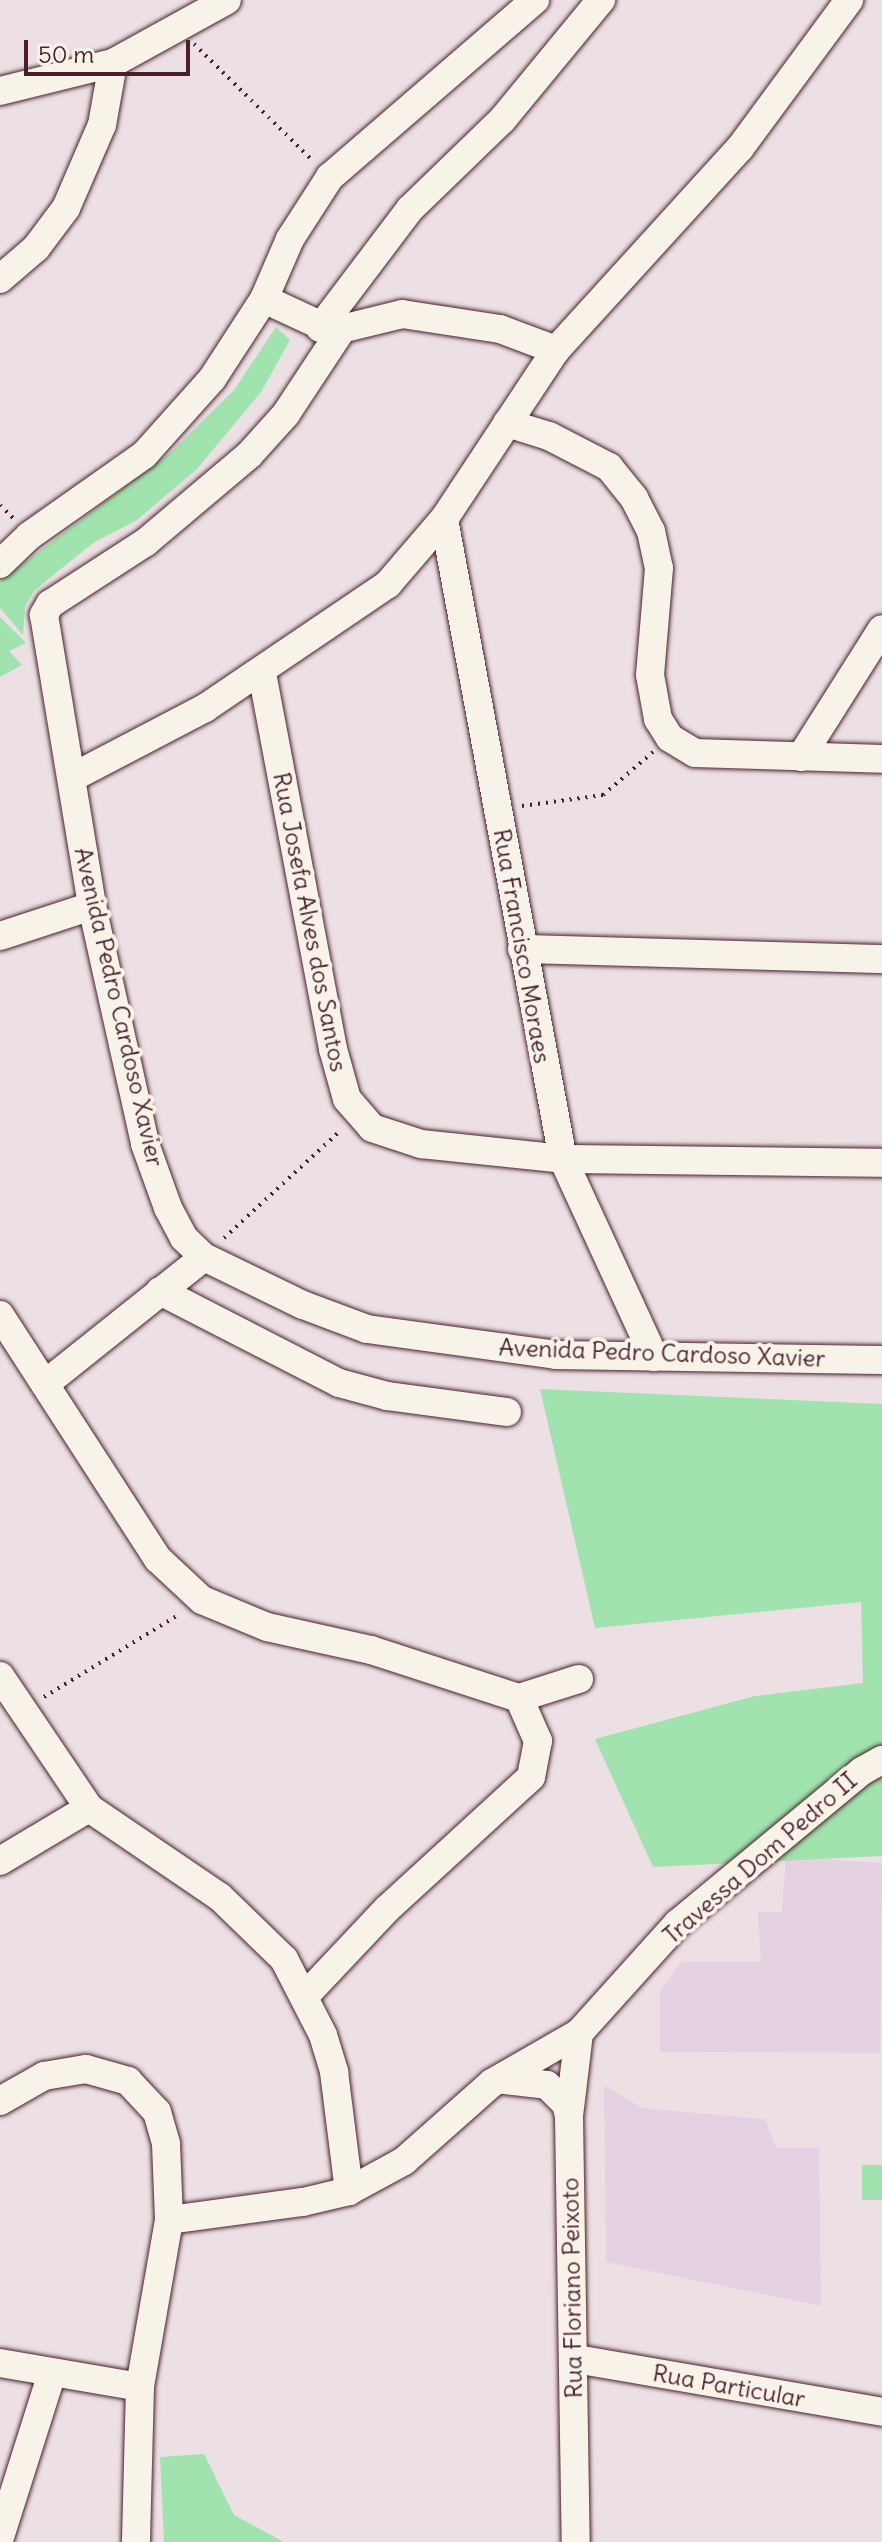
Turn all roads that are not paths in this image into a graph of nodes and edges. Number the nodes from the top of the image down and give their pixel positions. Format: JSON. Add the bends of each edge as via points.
{"nodes":[{"id":1,"x":227,"y":0,"type":"edge"},
{"id":2,"x":535,"y":0,"type":"edge"},
{"id":3,"x":601,"y":0,"type":"edge"},
{"id":4,"x":849,"y":0,"type":"edge"},
{"id":5,"x":113,"y":63,"type":"junction"},
{"id":6,"x":0,"y":91,"type":"edge"},
{"id":7,"x":0,"y":279,"type":"edge"},
{"id":8,"x":264,"y":299,"type":"junction"},
{"id":9,"x":330,"y":330,"type":"junction"},
{"id":10,"x":556,"y":350,"type":"junction"},
{"id":11,"x":507,"y":423,"type":"junction"},
{"id":12,"x":444,"y":519,"type":"junction"},
{"id":13,"x":0,"y":564,"type":"edge"},
{"id":14,"x":882,"y":629,"type":"edge"},
{"id":15,"x":262,"y":673,"type":"junction"},
{"id":16,"x":801,"y":757,"type":"junction"},
{"id":17,"x":882,"y":759,"type":"edge"},
{"id":18,"x":73,"y":777,"type":"junction"},
{"id":19,"x":92,"y":906,"type":"junction"},
{"id":20,"x":0,"y":936,"type":"edge"},
{"id":21,"x":522,"y":949,"type":"junction"},
{"id":22,"x":882,"y":959,"type":"edge"},
{"id":23,"x":563,"y":1159,"type":"junction"},
{"id":24,"x":882,"y":1163,"type":"edge"},
{"id":25,"x":204,"y":1257,"type":"junction"},
{"id":26,"x":160,"y":1291,"type":"junction"},
{"id":27,"x":0,"y":1315,"type":"edge"},
{"id":28,"x":654,"y":1357,"type":"junction"},
{"id":29,"x":882,"y":1360,"type":"edge"},
{"id":30,"x":45,"y":1384,"type":"junction"},
{"id":31,"x":507,"y":1412,"type":"dead end"},
{"id":32,"x":0,"y":1676,"type":"edge"},
{"id":33,"x":579,"y":1679,"type":"dead end"},
{"id":34,"x":519,"y":1698,"type":"junction"},
{"id":35,"x":882,"y":1760,"type":"edge"},
{"id":36,"x":89,"y":1808,"type":"junction"},
{"id":37,"x":0,"y":1861,"type":"edge"},
{"id":38,"x":305,"y":1996,"type":"junction"},
{"id":39,"x":579,"y":2033,"type":"junction"},
{"id":40,"x":505,"y":2080,"type":"junction"},
{"id":41,"x":0,"y":2101,"type":"edge"},
{"id":42,"x":569,"y":2116,"type":"junction"},
{"id":43,"x":349,"y":2191,"type":"junction"},
{"id":44,"x":169,"y":2220,"type":"junction"},
{"id":45,"x":576,"y":2359,"type":"junction"},
{"id":46,"x":0,"y":2363,"type":"edge"},
{"id":47,"x":52,"y":2373,"type":"junction"},
{"id":48,"x":140,"y":2387,"type":"junction"},
{"id":49,"x":882,"y":2412,"type":"edge"},
{"id":50,"x":0,"y":2537,"type":"edge"},
{"id":51,"x":136,"y":2542,"type":"edge"},
{"id":52,"x":576,"y":2542,"type":"edge"}],
"edges":[{"from":1,"to":5,"type":"street"},
{"from":2,"to":8,"type":"street","via":[[330,177],[290,239]]},
{"from":3,"to":9,"type":"street","via":[[502,120],[410,209]]},
{"from":4,"to":10,"type":"street","via":[[740,148]]},
{"from":5,"to":6,"type":"street"},
{"from":5,"to":7,"type":"street","via":[[102,125],[66,208],[36,248]]},
{"from":8,"to":9,"type":"street"},
{"from":8,"to":13,"type":"street","via":[[212,379],[144,455],[29,536]]},
{"from":9,"to":10,"type":"street","via":[[402,314],[500,329]]},
{"from":9,"to":18,"type":"street","name":"Avenida Pedro Cardoso Xavier","via":[[286,414],[249,455],[146,542],[50,604],[43,626]]},
{"from":10,"to":11,"type":"street"},
{"from":11,"to":12,"type":"street"},
{"from":11,"to":16,"type":"street","via":[[549,436],[609,467],[634,498],[651,531],[659,568],[650,675],[658,719],[670,738],[695,753]]},
{"from":12,"to":15,"type":"street","via":[[388,584]]},
{"from":12,"to":21,"type":"street","name":"Rua Francisco Moraes"},
{"from":14,"to":16,"type":"street"},
{"from":15,"to":18,"type":"street"},
{"from":15,"to":23,"type":"street","name":"Rua Josefa Alves dos Santos","via":[[347,1099],[357,1115],[394,1139]]},
{"from":16,"to":17,"type":"street"},
{"from":18,"to":19,"type":"street","name":"Avenida Pedro Cardoso Xavier"},
{"from":19,"to":20,"type":"street"},
{"from":19,"to":25,"type":"street","name":"Avenida Pedro Cardoso Xavier","via":[[145,1144],[168,1208],[184,1238]]},
{"from":21,"to":22,"type":"street"},
{"from":21,"to":23,"type":"street","name":"Rua Francisco Moraes"},
{"from":23,"to":24,"type":"street"},
{"from":23,"to":28,"type":"street","name":"Rua Francisco Moraes"},
{"from":25,"to":26,"type":"street"},
{"from":25,"to":28,"type":"street","name":"Avenida Pedro Cardoso Xavier","via":[[367,1329],[556,1355]]},
{"from":26,"to":30,"type":"street"},
{"from":26,"to":31,"type":"street","via":[[339,1383],[387,1396]]},
{"from":27,"to":30,"type":"street"},
{"from":28,"to":29,"type":"street","name":"Avenida Pedro Cardoso Xavier"},
{"from":30,"to":34,"type":"street","via":[[158,1559],[202,1600],[267,1627],[371,1650]]},
{"from":32,"to":36,"type":"street"},
{"from":33,"to":34,"type":"street"},
{"from":34,"to":38,"type":"street","via":[[538,1741],[531,1777],[387,1909]]},
{"from":35,"to":39,"type":"street","name":"Travessa Dom Pedro II","via":[[677,1924]]},
{"from":36,"to":37,"type":"street"},
{"from":36,"to":38,"type":"street","via":[[220,1897],[263,1934]]},
{"from":38,"to":43,"type":"street","via":[[334,2072]]},
{"from":39,"to":40,"type":"street","name":"Travessa Dom Pedro II"},
{"from":39,"to":42,"type":"street"},
{"from":40,"to":42,"type":"street","via":[[547,2085],[566,2104]]},
{"from":40,"to":43,"type":"street","name":"Travessa Dom Pedro II","via":[[492,2083],[404,2161]]},
{"from":41,"to":44,"type":"street","via":[[63,2070],[109,2073],[142,2090],[157,2112],[166,2144]]},
{"from":42,"to":45,"type":"street","name":"Rua Floriano Peixoto"},
{"from":43,"to":44,"type":"street","name":"Travessa Dom Pedro II"},
{"from":44,"to":48,"type":"street"},
{"from":45,"to":49,"type":"street","name":"Rua Particular"},
{"from":45,"to":52,"type":"street","name":"Rua Floriano Peixoto"},
{"from":46,"to":47,"type":"street"},
{"from":47,"to":48,"type":"street"},
{"from":47,"to":50,"type":"street"},
{"from":48,"to":51,"type":"street"}]}
